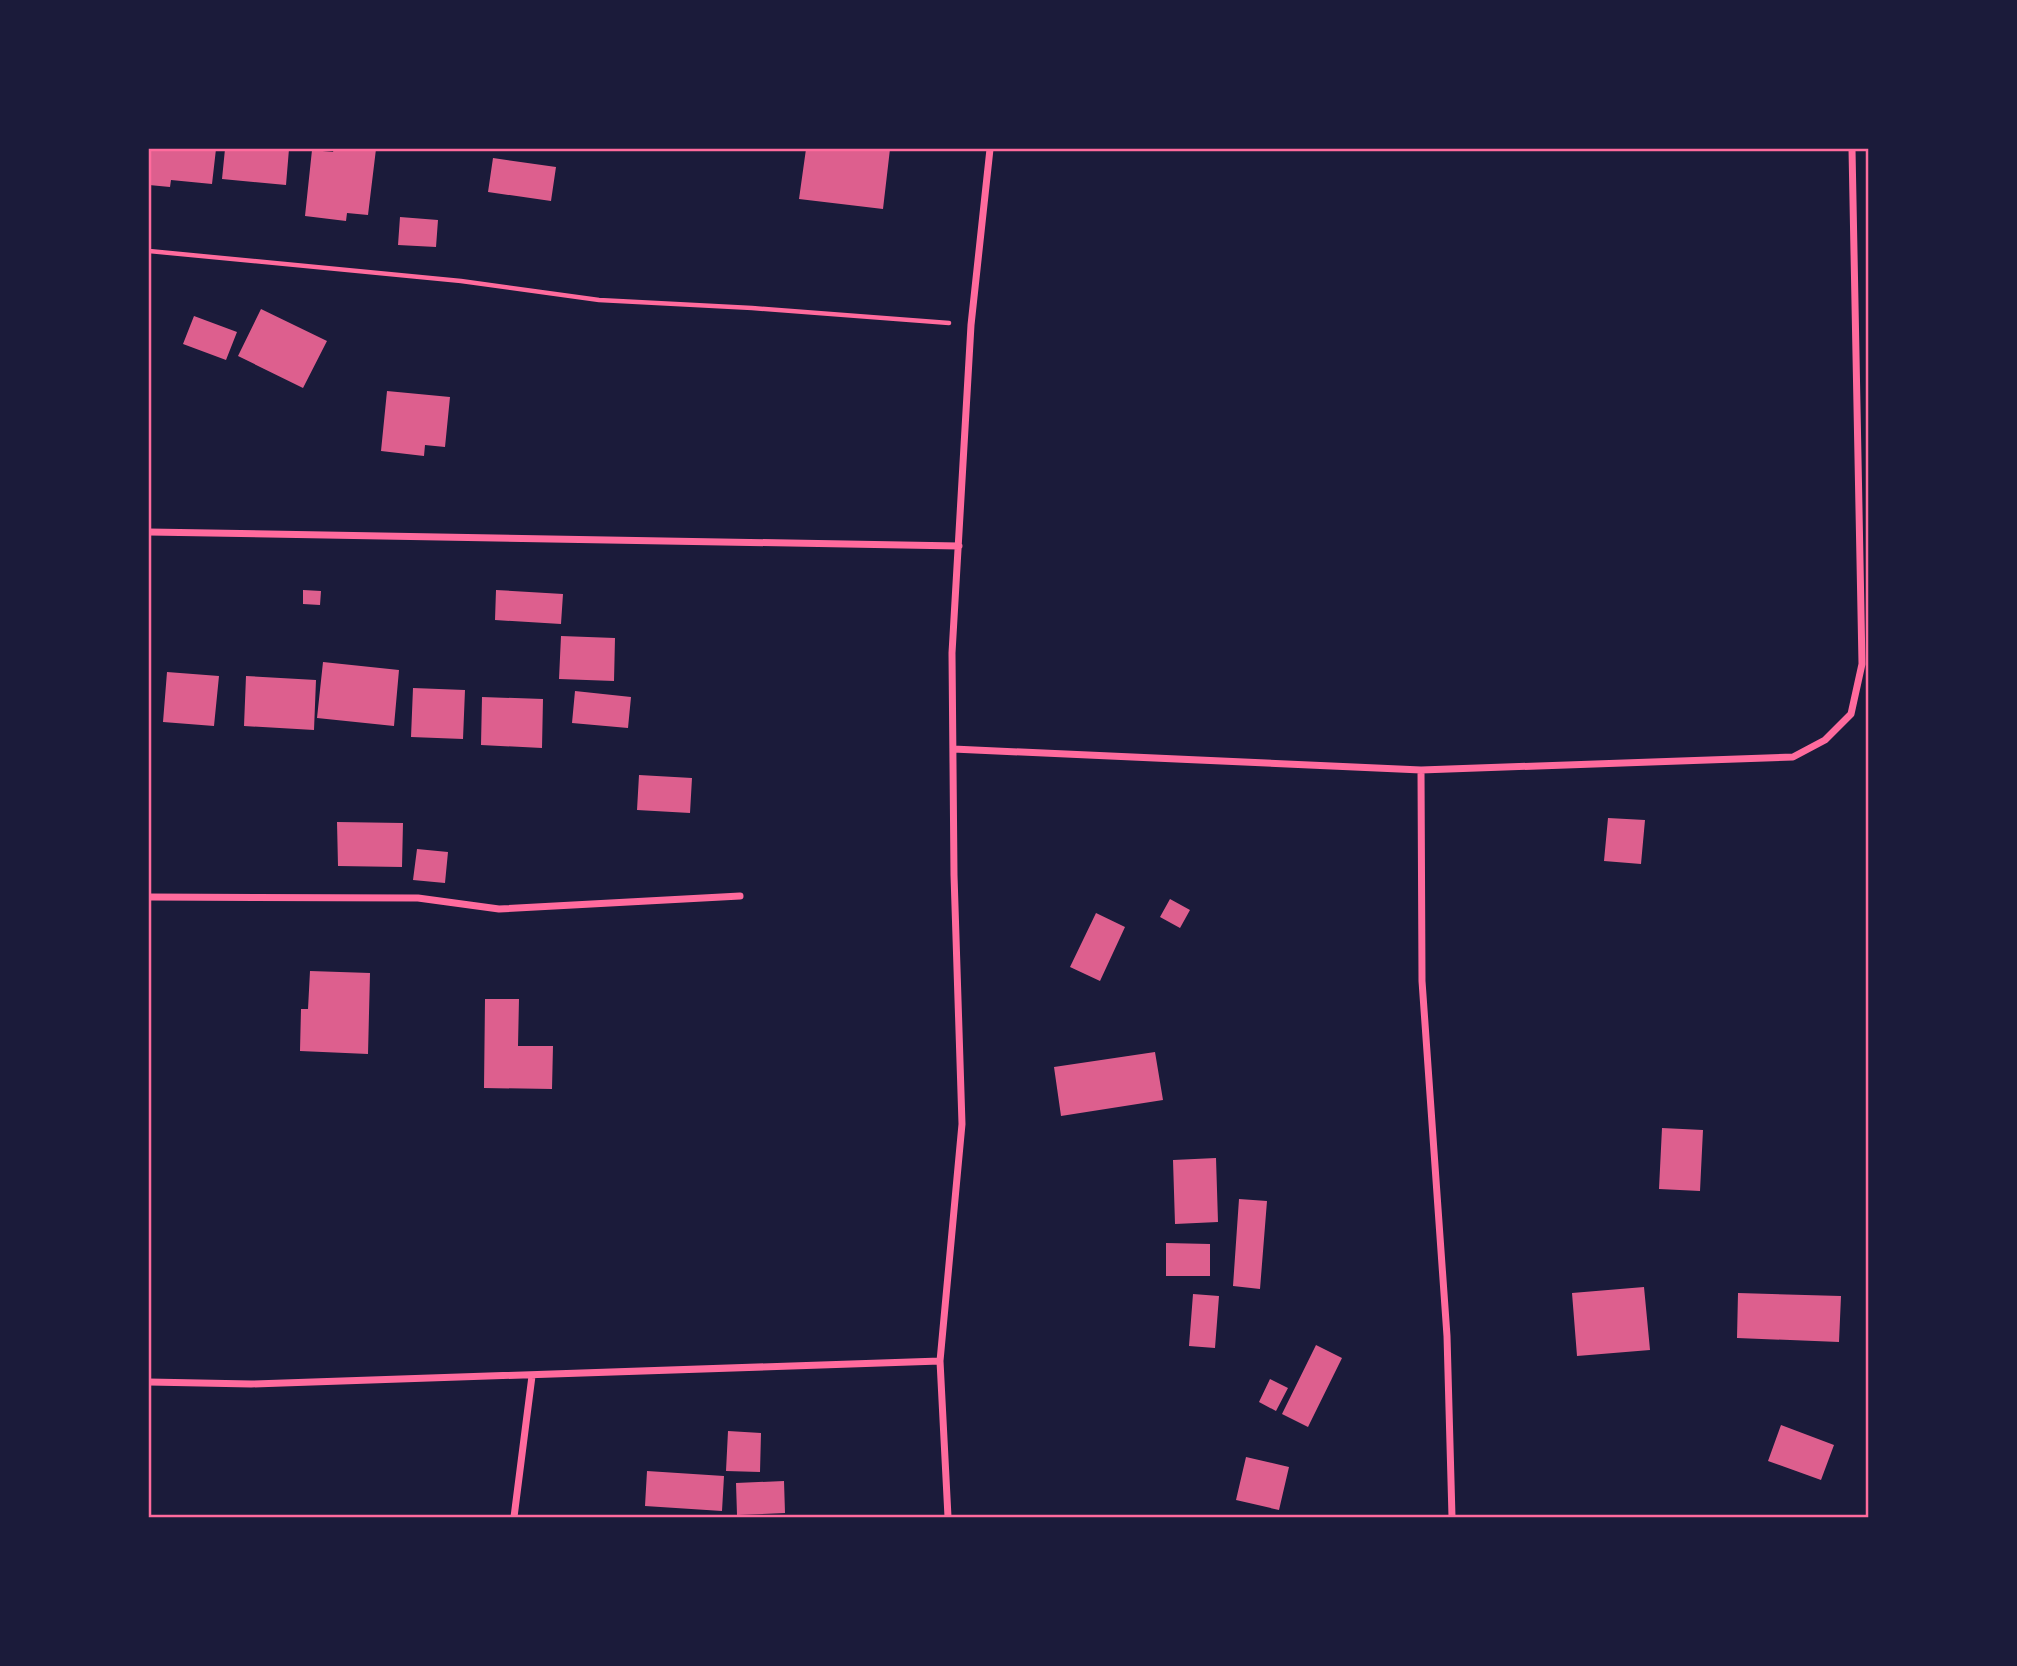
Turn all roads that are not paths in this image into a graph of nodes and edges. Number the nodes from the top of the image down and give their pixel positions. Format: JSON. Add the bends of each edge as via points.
{"nodes":[{"id":1,"x":990,"y":149,"type":"edge"},
{"id":2,"x":1852,"y":149,"type":"edge"},
{"id":3,"x":149,"y":532,"type":"edge"},
{"id":4,"x":959,"y":546,"type":"junction"},
{"id":5,"x":953,"y":749,"type":"junction"},
{"id":6,"x":1422,"y":769,"type":"junction"},
{"id":7,"x":740,"y":896,"type":"dead end"},
{"id":8,"x":149,"y":897,"type":"edge"},
{"id":9,"x":940,"y":1361,"type":"junction"},
{"id":10,"x":532,"y":1376,"type":"junction"},
{"id":11,"x":149,"y":1382,"type":"edge"},
{"id":12,"x":514,"y":1517,"type":"edge"},
{"id":13,"x":948,"y":1517,"type":"edge"},
{"id":14,"x":1452,"y":1517,"type":"edge"}],
"edges":[{"from":1,"to":4,"type":"street","via":[[971,325]]},
{"from":2,"to":6,"type":"street","via":[[1862,664],[1851,714],[1825,740],[1793,757]]},
{"from":3,"to":4,"type":"street"},
{"from":4,"to":5,"type":"street","via":[[952,653]]},
{"from":5,"to":6,"type":"street"},
{"from":5,"to":9,"type":"street","via":[[962,1124]]},
{"from":6,"to":14,"type":"street","via":[[1422,981],[1447,1336]]},
{"from":7,"to":8,"type":"street","via":[[499,909],[418,898]]},
{"from":9,"to":10,"type":"street"},
{"from":9,"to":13,"type":"street"},
{"from":10,"to":11,"type":"street","via":[[251,1384]]},
{"from":10,"to":12,"type":"street"}]}
